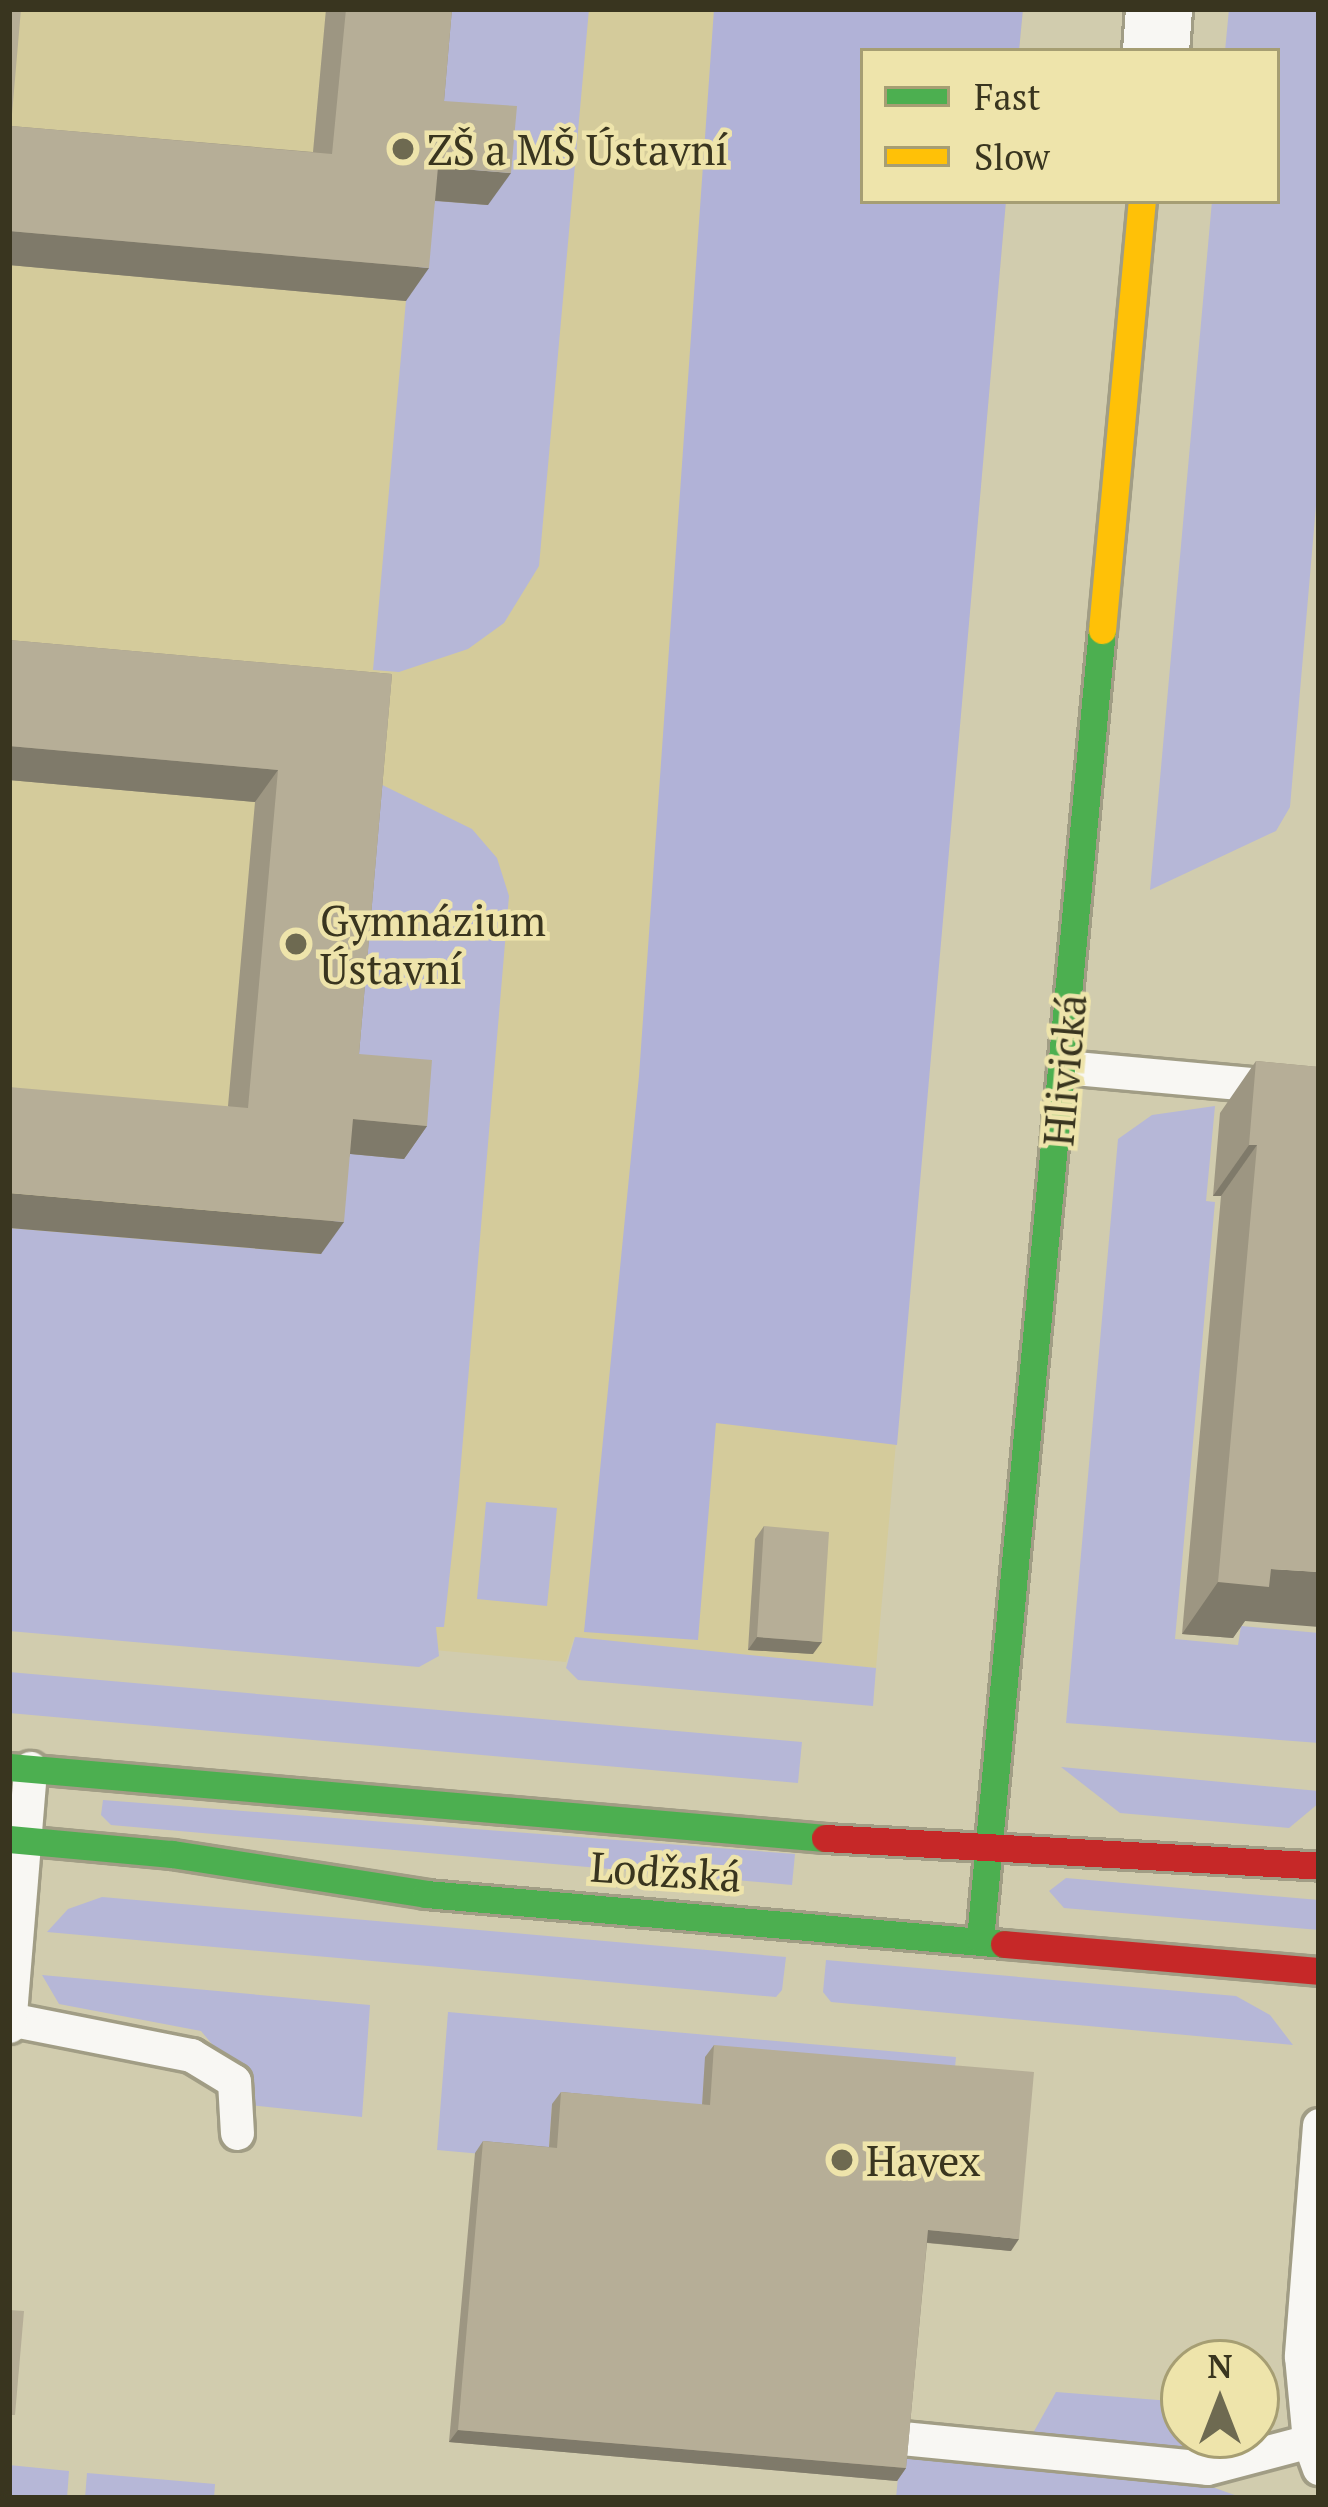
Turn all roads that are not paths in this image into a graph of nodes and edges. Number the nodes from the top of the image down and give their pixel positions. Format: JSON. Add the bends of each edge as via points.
{"nodes":[{"id":1,"x":1160,"y":9,"type":"edge"},
{"id":2,"x":1156,"y":48,"type":"edge"},
{"id":3,"x":1142,"y":204,"type":"edge"},
{"id":4,"x":1064,"y":1067,"type":"junction"},
{"id":5,"x":1319,"y":1090,"type":"edge"},
{"id":6,"x":19,"y":1767,"type":"edge"},
{"id":7,"x":18,"y":1839,"type":"edge"},
{"id":8,"x":989,"y":1848,"type":"junction"},
{"id":9,"x":1319,"y":1866,"type":"edge"},
{"id":10,"x":980,"y":1939,"type":"junction"},
{"id":11,"x":1319,"y":1970,"type":"edge"},
{"id":12,"x":10,"y":2022,"type":"edge"},
{"id":13,"x":1319,"y":2126,"type":"edge"},
{"id":14,"x":237,"y":2133,"type":"dead end"},
{"id":15,"x":902,"y":2438,"type":"edge"},
{"id":16,"x":1314,"y":2455,"type":"edge"}],
"edges":[{"from":1,"to":2,"type":"street"},
{"from":3,"to":4,"type":"street","name":"Hlivická"},
{"from":4,"to":5,"type":"lane"},
{"from":4,"to":8,"type":"street","name":"Hlivická"},
{"from":6,"to":7,"type":"lane"},
{"from":6,"to":8,"type":"street","name":"Lodžská"},
{"from":7,"to":10,"type":"street","name":"Lodžská","via":[[426,1894]]},
{"from":7,"to":12,"type":"lane"},
{"from":8,"to":9,"type":"street","name":"Lodžská"},
{"from":8,"to":10,"type":"street","name":"Hlivická"},
{"from":10,"to":11,"type":"street","name":"Lodžská"},
{"from":12,"to":14,"type":"lane","via":[[191,2055],[234,2081]]},
{"from":13,"to":16,"type":"lane","via":[[1301,2356]]},
{"from":15,"to":16,"type":"lane","via":[[1207,2468]]}]}
